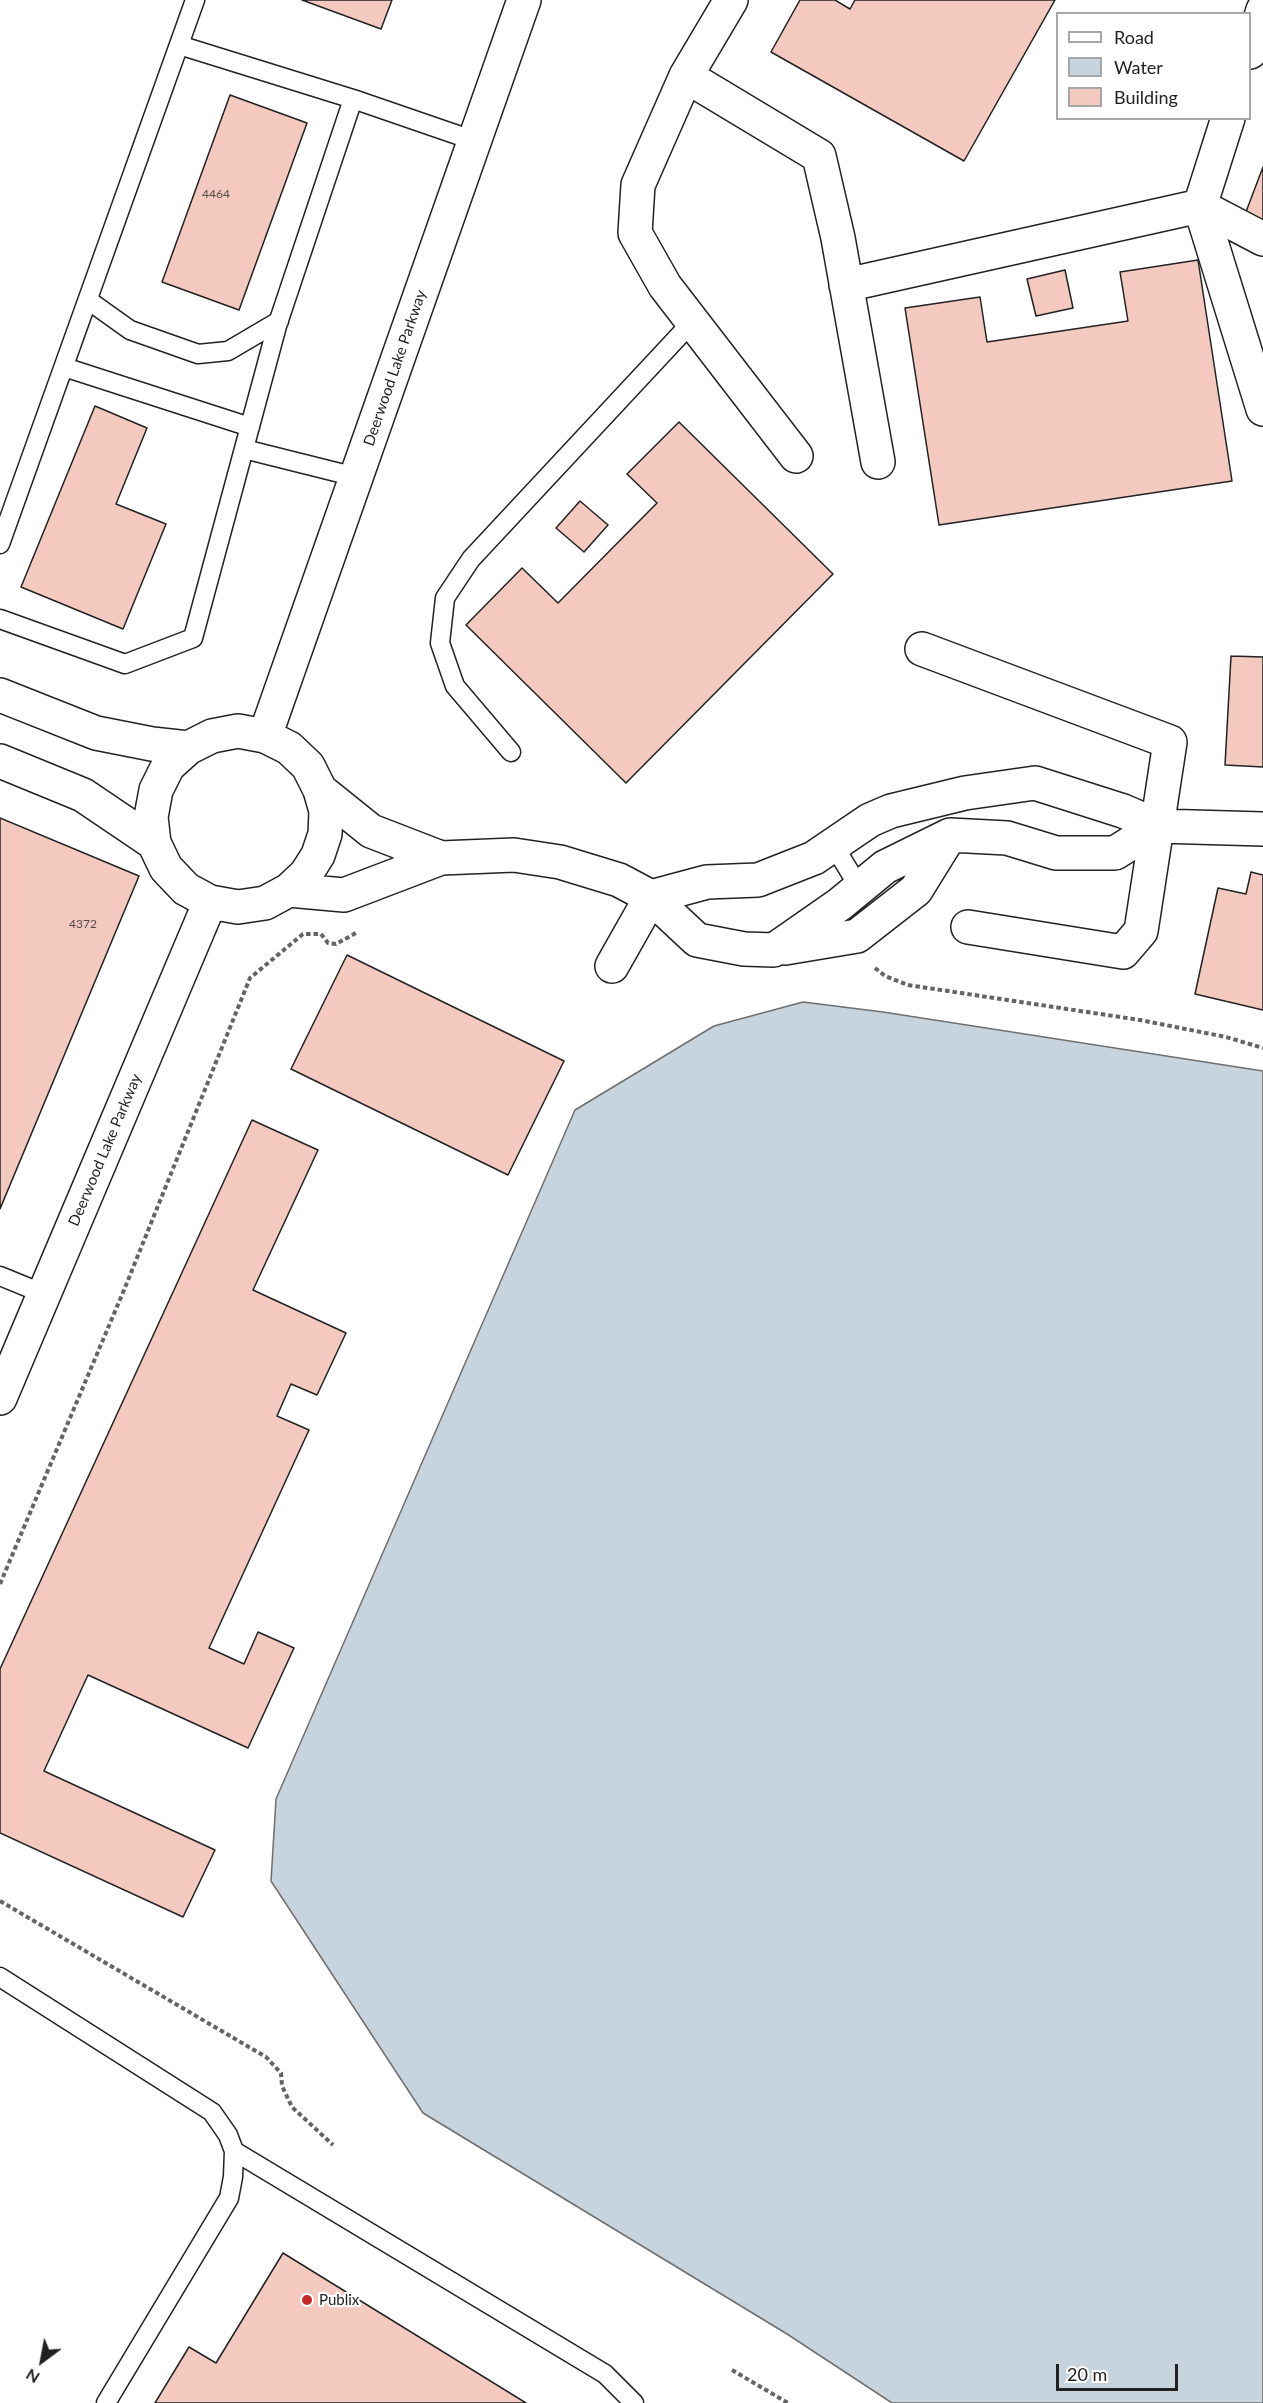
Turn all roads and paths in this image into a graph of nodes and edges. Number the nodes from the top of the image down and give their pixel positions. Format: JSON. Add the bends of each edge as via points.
{"nodes":[{"id":1,"x":195,"y":0,"type":"edge"},
{"id":2,"x":525,"y":0,"type":"edge"},
{"id":3,"x":731,"y":0,"type":"edge"},
{"id":4,"x":1263,"y":10,"type":"edge"},
{"id":5,"x":179,"y":45,"type":"junction"},
{"id":6,"x":1251,"y":49,"type":"edge"},
{"id":7,"x":686,"y":76,"type":"junction"},
{"id":8,"x":353,"y":99,"type":"junction"},
{"id":9,"x":1227,"y":120,"type":"edge"},
{"id":10,"x":475,"y":141,"type":"junction"},
{"id":11,"x":1200,"y":206,"type":"junction"},
{"id":12,"x":1263,"y":239,"type":"edge"},
{"id":13,"x":846,"y":285,"type":"junction"},
{"id":14,"x":88,"y":300,"type":"junction"},
{"id":15,"x":279,"y":321,"type":"junction"},
{"id":16,"x":693,"y":321,"type":"junction"},
{"id":17,"x":64,"y":367,"type":"junction"},
{"id":18,"x":1263,"y":409,"type":"edge"},
{"id":19,"x":250,"y":427,"type":"junction"},
{"id":20,"x":244,"y":449,"type":"junction"},
{"id":21,"x":796,"y":456,"type":"dead end"},
{"id":22,"x":878,"y":462,"type":"dead end"},
{"id":23,"x":356,"y":477,"type":"junction"},
{"id":24,"x":0,"y":544,"type":"edge"},
{"id":25,"x":0,"y":619,"type":"edge"},
{"id":26,"x":922,"y":649,"type":"dead end"},
{"id":27,"x":0,"y":695,"type":"edge"},
{"id":28,"x":265,"y":736,"type":"junction"},
{"id":29,"x":188,"y":748,"type":"junction"},
{"id":30,"x":511,"y":753,"type":"dead end"},
{"id":31,"x":0,"y":761,"type":"edge"},
{"id":32,"x":320,"y":790,"type":"junction"},
{"id":33,"x":1158,"y":826,"type":"junction"},
{"id":34,"x":1263,"y":829,"type":"edge"},
{"id":35,"x":950,"y":836,"type":"junction"},
{"id":36,"x":154,"y":843,"type":"junction"},
{"id":37,"x":834,"y":846,"type":"junction"},
{"id":38,"x":441,"y":858,"type":"junction"},
{"id":39,"x":859,"y":886,"type":"junction"},
{"id":40,"x":290,"y":890,"type":"junction"},
{"id":41,"x":651,"y":897,"type":"junction"},
{"id":42,"x":210,"y":902,"type":"junction"},
{"id":43,"x":365,"y":927,"type":"dead end"},
{"id":44,"x":968,"y":927,"type":"dead end"},
{"id":45,"x":774,"y":950,"type":"junction"},
{"id":46,"x":871,"y":965,"type":"dead end"},
{"id":47,"x":612,"y":966,"type":"dead end"},
{"id":48,"x":1263,"y":1048,"type":"edge"},
{"id":49,"x":0,"y":1276,"type":"edge"},
{"id":50,"x":44,"y":1294,"type":"junction"},
{"id":51,"x":0,"y":1398,"type":"edge"},
{"id":52,"x":0,"y":1584,"type":"edge"},
{"id":53,"x":0,"y":1901,"type":"edge"},
{"id":54,"x":0,"y":1977,"type":"edge"},
{"id":55,"x":333,"y":2145,"type":"dead end"},
{"id":56,"x":234,"y":2151,"type":"junction"},
{"id":57,"x":732,"y":2370,"type":"dead end"},
{"id":58,"x":106,"y":2403,"type":"edge"},
{"id":59,"x":634,"y":2403,"type":"edge"},
{"id":60,"x":788,"y":2403,"type":"edge"}],
"edges":[{"from":1,"to":5,"type":"lane"},
{"from":2,"to":10,"type":"street","name":"Deerwood Lake Parkway"},
{"from":3,"to":7,"type":"street"},
{"from":4,"to":6,"type":"street"},
{"from":5,"to":8,"type":"lane"},
{"from":5,"to":14,"type":"lane"},
{"from":7,"to":13,"type":"street","via":[[819,156]]},
{"from":7,"to":16,"type":"street","via":[[638,185],[635,233],[665,286]]},
{"from":8,"to":10,"type":"lane"},
{"from":8,"to":15,"type":"lane"},
{"from":9,"to":11,"type":"street"},
{"from":10,"to":23,"type":"street","name":"Deerwood Lake Parkway"},
{"from":11,"to":12,"type":"street"},
{"from":11,"to":13,"type":"street"},
{"from":11,"to":18,"type":"street"},
{"from":13,"to":22,"type":"street"},
{"from":14,"to":15,"type":"lane","via":[[130,330],[198,354],[228,351]]},
{"from":14,"to":17,"type":"lane"},
{"from":15,"to":19,"type":"lane"},
{"from":16,"to":21,"type":"street"},
{"from":16,"to":30,"type":"lane","via":[[471,559],[445,598],[440,643],[455,686]]},
{"from":17,"to":19,"type":"lane"},
{"from":17,"to":24,"type":"lane"},
{"from":19,"to":20,"type":"lane"},
{"from":20,"to":23,"type":"lane"},
{"from":20,"to":25,"type":"lane","via":[[193,638],[125,664]]},
{"from":23,"to":28,"type":"street","name":"Deerwood Lake Parkway"},
{"from":26,"to":33,"type":"street","via":[[1170,742]]},
{"from":27,"to":29,"type":"street","via":[[96,733]]},
{"from":28,"to":29,"type":"street","via":[[238,731],[212,736]]},
{"from":28,"to":32,"type":"street","via":[[302,760]]},
{"from":29,"to":36,"type":"street","via":[[168,766],[156,790],[151,817]]},
{"from":31,"to":36,"type":"street","via":[[83,795]]},
{"from":32,"to":38,"type":"street","via":[[371,831]]},
{"from":32,"to":40,"type":"street","via":[[326,811],[325,834],[318,855]]},
{"from":33,"to":34,"type":"street"},
{"from":33,"to":35,"type":"street","via":[[1115,854],[1056,853],[1007,838]]},
{"from":33,"to":37,"type":"street","via":[[1035,783],[965,793],[891,811],[870,820]]},
{"from":33,"to":44,"type":"street","via":[[1142,931],[1123,952]]},
{"from":35,"to":39,"type":"street","via":[[885,867]]},
{"from":35,"to":45,"type":"street","via":[[916,890],[857,936]]},
{"from":36,"to":42,"type":"street","via":[[166,868],[186,888]]},
{"from":37,"to":39,"type":"lane"},
{"from":37,"to":41,"type":"street","via":[[758,880],[707,882]]},
{"from":38,"to":40,"type":"street","via":[[344,895]]},
{"from":38,"to":41,"type":"street","via":[[514,855],[560,862],[619,880]]},
{"from":39,"to":45,"type":"street"},
{"from":40,"to":42,"type":"street","via":[[265,903],[238,907]]},
{"from":41,"to":45,"type":"street","via":[[697,940]]},
{"from":41,"to":47,"type":"street"},
{"from":42,"to":50,"type":"street","name":"Deerwood Lake Parkway"},
{"from":43,"to":52,"type":"path","via":[[336,944],[328,943],[321,934],[303,934],[250,978]]},
{"from":46,"to":48,"type":"path","via":[[885,976],[908,985],[1140,1020]]},
{"from":49,"to":50,"type":"lane"},
{"from":50,"to":51,"type":"street","name":"Deerwood Lake Parkway"},
{"from":53,"to":55,"type":"path","via":[[266,2057],[281,2073],[282,2086],[292,2107]]},
{"from":54,"to":56,"type":"lane","via":[[212,2112]]},
{"from":56,"to":58,"type":"lane","via":[[229,2198]]},
{"from":56,"to":59,"type":"lane","via":[[605,2374]]},
{"from":57,"to":60,"type":"path"}]}
